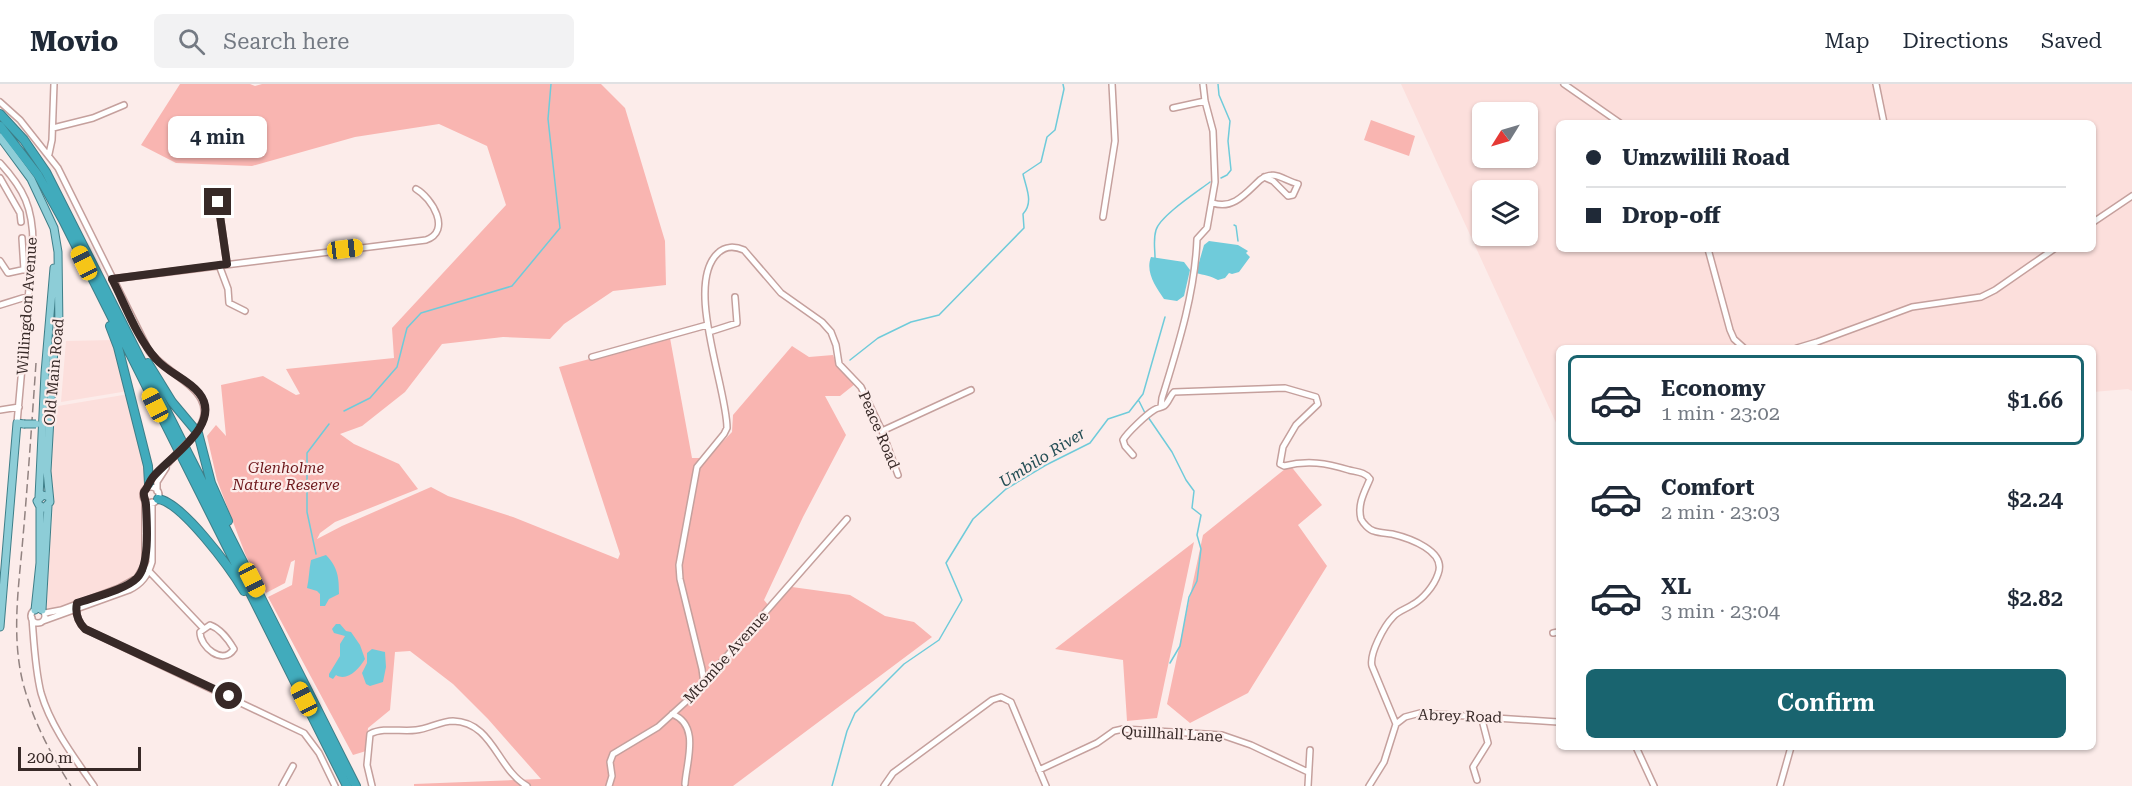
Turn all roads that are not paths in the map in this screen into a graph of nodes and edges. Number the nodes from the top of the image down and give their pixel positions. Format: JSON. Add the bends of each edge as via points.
{"nodes":[{"id":1,"x":54,"y":84,"type":"edge"},
{"id":2,"x":1112,"y":84,"type":"edge"},
{"id":3,"x":1203,"y":84,"type":"edge"},
{"id":4,"x":1564,"y":84,"type":"edge"},
{"id":5,"x":1876,"y":84,"type":"edge"},
{"id":6,"x":1205,"y":101,"type":"junction"},
{"id":7,"x":0,"y":102,"type":"edge"},
{"id":8,"x":124,"y":105,"type":"dead end"},
{"id":9,"x":1173,"y":108,"type":"dead end"},
{"id":10,"x":0,"y":114,"type":"edge"},
{"id":11,"x":1616,"y":120,"type":"edge"},
{"id":12,"x":1883,"y":120,"type":"edge"},
{"id":13,"x":0,"y":126,"type":"edge"},
{"id":14,"x":53,"y":128,"type":"junction"},
{"id":15,"x":0,"y":137,"type":"edge"},
{"id":16,"x":49,"y":154,"type":"junction"},
{"id":17,"x":0,"y":163,"type":"edge"},
{"id":18,"x":1264,"y":177,"type":"junction"},
{"id":19,"x":0,"y":178,"type":"edge"},
{"id":20,"x":416,"y":189,"type":"dead end"},
{"id":21,"x":2132,"y":196,"type":"edge"},
{"id":22,"x":218,"y":202,"type":"dead end"},
{"id":23,"x":1213,"y":203,"type":"junction"},
{"id":24,"x":1103,"y":217,"type":"dead end"},
{"id":25,"x":2096,"y":220,"type":"edge"},
{"id":26,"x":21,"y":222,"type":"dead end"},
{"id":27,"x":22,"y":238,"type":"dead end"},
{"id":28,"x":57,"y":248,"type":"junction"},
{"id":29,"x":1709,"y":252,"type":"edge"},
{"id":30,"x":2050,"y":252,"type":"edge"},
{"id":31,"x":0,"y":261,"type":"edge"},
{"id":32,"x":227,"y":264,"type":"junction"},
{"id":33,"x":219,"y":265,"type":"junction"},
{"id":34,"x":31,"y":268,"type":"junction"},
{"id":35,"x":24,"y":270,"type":"junction"},
{"id":36,"x":112,"y":279,"type":"junction"},
{"id":37,"x":29,"y":296,"type":"junction"},
{"id":38,"x":735,"y":297,"type":"dead end"},
{"id":39,"x":0,"y":306,"type":"edge"},
{"id":40,"x":105,"y":306,"type":"junction"},
{"id":41,"x":60,"y":310,"type":"junction"},
{"id":42,"x":245,"y":311,"type":"dead end"},
{"id":43,"x":50,"y":314,"type":"junction"},
{"id":44,"x":59,"y":325,"type":"junction"},
{"id":45,"x":707,"y":325,"type":"junction"},
{"id":46,"x":48,"y":326,"type":"junction"},
{"id":47,"x":127,"y":330,"type":"junction"},
{"id":48,"x":709,"y":332,"type":"junction"},
{"id":49,"x":1741,"y":345,"type":"edge"},
{"id":50,"x":1807,"y":345,"type":"edge"},
{"id":51,"x":592,"y":357,"type":"dead end"},
{"id":52,"x":971,"y":390,"type":"dead end"},
{"id":53,"x":19,"y":407,"type":"junction"},
{"id":54,"x":1161,"y":407,"type":"junction"},
{"id":55,"x":0,"y":410,"type":"edge"},
{"id":56,"x":43,"y":418,"type":"junction"},
{"id":57,"x":36,"y":424,"type":"junction"},
{"id":58,"x":19,"y":425,"type":"junction"},
{"id":59,"x":197,"y":431,"type":"junction"},
{"id":60,"x":882,"y":431,"type":"junction"},
{"id":61,"x":42,"y":432,"type":"junction"},
{"id":62,"x":1133,"y":454,"type":"dead end"},
{"id":63,"x":168,"y":464,"type":"junction"},
{"id":64,"x":898,"y":476,"type":"dead end"},
{"id":65,"x":149,"y":486,"type":"junction"},
{"id":66,"x":39,"y":497,"type":"junction"},
{"id":67,"x":49,"y":497,"type":"junction"},
{"id":68,"x":153,"y":498,"type":"junction"},
{"id":69,"x":44,"y":506,"type":"junction"},
{"id":70,"x":847,"y":519,"type":"dead end"},
{"id":71,"x":243,"y":562,"type":"junction"},
{"id":72,"x":147,"y":569,"type":"junction"},
{"id":73,"x":77,"y":603,"type":"junction"},
{"id":74,"x":76,"y":610,"type":"junction"},
{"id":75,"x":41,"y":611,"type":"junction"},
{"id":76,"x":32,"y":618,"type":"junction"},
{"id":77,"x":41,"y":622,"type":"junction"},
{"id":78,"x":0,"y":627,"type":"edge"},
{"id":79,"x":204,"y":629,"type":"junction"},
{"id":80,"x":272,"y":636,"type":"junction"},
{"id":81,"x":35,"y":641,"type":"junction"},
{"id":82,"x":704,"y":684,"type":"junction"},
{"id":83,"x":684,"y":703,"type":"junction"},
{"id":84,"x":672,"y":714,"type":"junction"},
{"id":85,"x":1481,"y":716,"type":"junction"},
{"id":86,"x":682,"y":721,"type":"junction"},
{"id":87,"x":1556,"y":722,"type":"edge"},
{"id":88,"x":1396,"y":724,"type":"junction"},
{"id":89,"x":1310,"y":750,"type":"dead end"},
{"id":90,"x":1637,"y":750,"type":"edge"},
{"id":91,"x":1790,"y":750,"type":"edge"},
{"id":92,"x":293,"y":766,"type":"dead end"},
{"id":93,"x":1039,"y":770,"type":"junction"},
{"id":94,"x":1308,"y":772,"type":"junction"},
{"id":95,"x":1477,"y":780,"type":"dead end"},
{"id":96,"x":686,"y":785,"type":"edge"},
{"id":97,"x":94,"y":786,"type":"edge"},
{"id":98,"x":282,"y":786,"type":"edge"},
{"id":99,"x":335,"y":786,"type":"edge"},
{"id":100,"x":347,"y":786,"type":"edge"},
{"id":101,"x":356,"y":786,"type":"edge"},
{"id":102,"x":372,"y":786,"type":"edge"},
{"id":103,"x":527,"y":786,"type":"edge"},
{"id":104,"x":609,"y":786,"type":"edge"},
{"id":105,"x":678,"y":786,"type":"edge"},
{"id":106,"x":884,"y":786,"type":"edge"},
{"id":107,"x":1046,"y":786,"type":"edge"},
{"id":108,"x":1308,"y":786,"type":"edge"},
{"id":109,"x":1369,"y":786,"type":"edge"},
{"id":110,"x":1653,"y":786,"type":"edge"},
{"id":111,"x":1780,"y":786,"type":"edge"}],
"edges":[{"from":1,"to":14,"type":"street"},
{"from":2,"to":24,"type":"street","via":[[1115,141]]},
{"from":3,"to":6,"type":"street"},
{"from":4,"to":11,"type":"street"},
{"from":5,"to":12,"type":"street"},
{"from":6,"to":9,"type":"street"},
{"from":6,"to":23,"type":"street","via":[[1215,146]]},
{"from":7,"to":16,"type":"street"},
{"from":8,"to":14,"type":"street"},
{"from":10,"to":47,"type":"highway","via":[[46,172]]},
{"from":13,"to":40,"type":"highway","via":[[38,175]]},
{"from":14,"to":16,"type":"street"},
{"from":15,"to":28,"type":"main road","name":"Old Main Road","via":[[39,193],[54,228]]},
{"from":16,"to":36,"type":"street"},
{"from":17,"to":34,"type":"street","name":"Willingdon Avenue","via":[[28,204],[33,236]]},
{"from":18,"to":18,"type":"street","via":[[1288,196],[1296,191],[1298,184],[1280,176]]},
{"from":18,"to":23,"type":"street","via":[[1237,200],[1227,205]]},
{"from":19,"to":26,"type":"street"},
{"from":20,"to":32,"type":"street","via":[[429,198],[438,215],[436,231],[430,238]]},
{"from":21,"to":25,"type":"street"},
{"from":22,"to":32,"type":"street"},
{"from":23,"to":54,"type":"street","via":[[1207,227],[1197,239],[1197,260],[1184,329]]},
{"from":27,"to":35,"type":"street"},
{"from":28,"to":41,"type":"main road","name":"Old Main Road"},
{"from":28,"to":43,"type":"main road","name":"Old Main Road"},
{"from":29,"to":49,"type":"street","via":[[1730,330]]},
{"from":30,"to":50,"type":"street","via":[[1981,297],[1912,307]]},
{"from":31,"to":35,"type":"street","via":[[7,273]]},
{"from":32,"to":33,"type":"street"},
{"from":33,"to":36,"type":"street"},
{"from":33,"to":42,"type":"street","via":[[229,303]]},
{"from":34,"to":35,"type":"street"},
{"from":34,"to":37,"type":"street","name":"Willingdon Avenue"},
{"from":36,"to":59,"type":"street","via":[[149,351],[200,396],[205,412]]},
{"from":37,"to":39,"type":"street"},
{"from":37,"to":53,"type":"street","name":"Willingdon Avenue"},
{"from":38,"to":48,"type":"street","via":[[737,323]]},
{"from":40,"to":65,"type":"highway","via":[[130,392]]},
{"from":40,"to":80,"type":"highway"},
{"from":41,"to":43,"type":"main road"},
{"from":41,"to":44,"type":"main road","name":"Old Main Road"},
{"from":43,"to":46,"type":"main road","name":"Old Main Road"},
{"from":44,"to":46,"type":"main road","via":[[54,322]]},
{"from":44,"to":67,"type":"main road","name":"Old Main Road","via":[[52,368]]},
{"from":45,"to":48,"type":"street","name":"Peace Road"},
{"from":45,"to":51,"type":"street"},
{"from":45,"to":60,"type":"street","name":"Peace Road","via":[[706,276],[710,264],[725,249],[744,249],[781,292],[831,332],[839,364],[860,383]]},
{"from":46,"to":56,"type":"main road","name":"Old Main Road"},
{"from":47,"to":59,"type":"highway","via":[[172,402]]},
{"from":47,"to":71,"type":"highway"},
{"from":48,"to":82,"type":"street","name":"Peace Road","via":[[727,428],[697,467],[679,569]]},
{"from":52,"to":60,"type":"street"},
{"from":53,"to":55,"type":"street"},
{"from":53,"to":58,"type":"street","name":"Willingdon Avenue"},
{"from":54,"to":62,"type":"street","via":[[1142,418],[1123,440]]},
{"from":54,"to":88,"type":"street","via":[[1172,393],[1187,390],[1285,388],[1316,397],[1318,404],[1296,425],[1283,447],[1280,462],[1284,466],[1326,463],[1368,476],[1361,519],[1373,531],[1401,536],[1435,555],[1440,567],[1436,579],[1417,602],[1392,617],[1371,656]]},
{"from":56,"to":57,"type":"main road"},
{"from":56,"to":61,"type":"main road","name":"Old Main Road"},
{"from":57,"to":58,"type":"main road","bridge":true},
{"from":57,"to":61,"type":"main road"},
{"from":58,"to":78,"type":"main road"},
{"from":59,"to":63,"type":"street","bridge":true},
{"from":59,"to":71,"type":"highway","via":[[211,483]]},
{"from":60,"to":64,"type":"street","name":"Peace Road"},
{"from":61,"to":66,"type":"main road","name":"Old Main Road"},
{"from":63,"to":65,"type":"street"},
{"from":63,"to":68,"type":"street"},
{"from":65,"to":68,"type":"street"},
{"from":65,"to":68,"type":"street","via":[[144,492]]},
{"from":66,"to":67,"type":"main road"},
{"from":66,"to":69,"type":"main road","via":[[38,503]]},
{"from":67,"to":69,"type":"main road","via":[[50,502]]},
{"from":68,"to":72,"type":"street","via":[[153,549]]},
{"from":68,"to":80,"type":"highway","via":[[169,503],[216,550]]},
{"from":69,"to":75,"type":"main road"},
{"from":70,"to":82,"type":"street","name":"Mtombe Avenue"},
{"from":71,"to":101,"type":"highway"},
{"from":72,"to":73,"type":"street","via":[[131,582]]},
{"from":72,"to":74,"type":"street","via":[[144,579],[135,587]]},
{"from":72,"to":79,"type":"street"},
{"from":73,"to":74,"type":"street"},
{"from":73,"to":75,"type":"street"},
{"from":74,"to":77,"type":"street"},
{"from":74,"to":99,"type":"street","via":[[85,629],[304,733]]},
{"from":75,"to":76,"type":"street","via":[[32,614]]},
{"from":75,"to":77,"type":"street"},
{"from":76,"to":77,"type":"street"},
{"from":76,"to":81,"type":"street"},
{"from":77,"to":81,"type":"street"},
{"from":79,"to":79,"type":"street","via":[[200,635],[210,650],[225,656],[232,652],[234,649],[217,628],[210,625]]},
{"from":80,"to":100,"type":"highway"},
{"from":81,"to":97,"type":"street","via":[[38,676],[47,708]]},
{"from":82,"to":83,"type":"street","name":"Mtombe Avenue"},
{"from":83,"to":84,"type":"street","name":"Mtombe Avenue"},
{"from":83,"to":86,"type":"street"},
{"from":84,"to":86,"type":"street"},
{"from":84,"to":104,"type":"street","name":"Mtombe Avenue","via":[[649,734],[613,754]]},
{"from":85,"to":87,"type":"street","name":"Abrey Road"},
{"from":85,"to":88,"type":"street","name":"Abrey Road","via":[[1416,713]]},
{"from":85,"to":95,"type":"street","via":[[1488,743],[1473,767]]},
{"from":86,"to":96,"type":"street","via":[[691,751]]},
{"from":88,"to":109,"type":"street","name":"Abrey Road","via":[[1384,762]]},
{"from":89,"to":94,"type":"street"},
{"from":90,"to":110,"type":"street"},
{"from":91,"to":111,"type":"street"},
{"from":92,"to":98,"type":"street"},
{"from":93,"to":94,"type":"street","name":"Quillhall Lane","via":[[1123,729],[1224,735]]},
{"from":93,"to":106,"type":"street","via":[[1011,702],[999,697],[893,773]]},
{"from":93,"to":107,"type":"street"},
{"from":94,"to":108,"type":"street"},
{"from":96,"to":105,"type":"street"},
{"from":102,"to":103,"type":"street","via":[[367,762],[368,737],[373,732],[416,730],[454,721],[479,729],[517,779]]}]}
